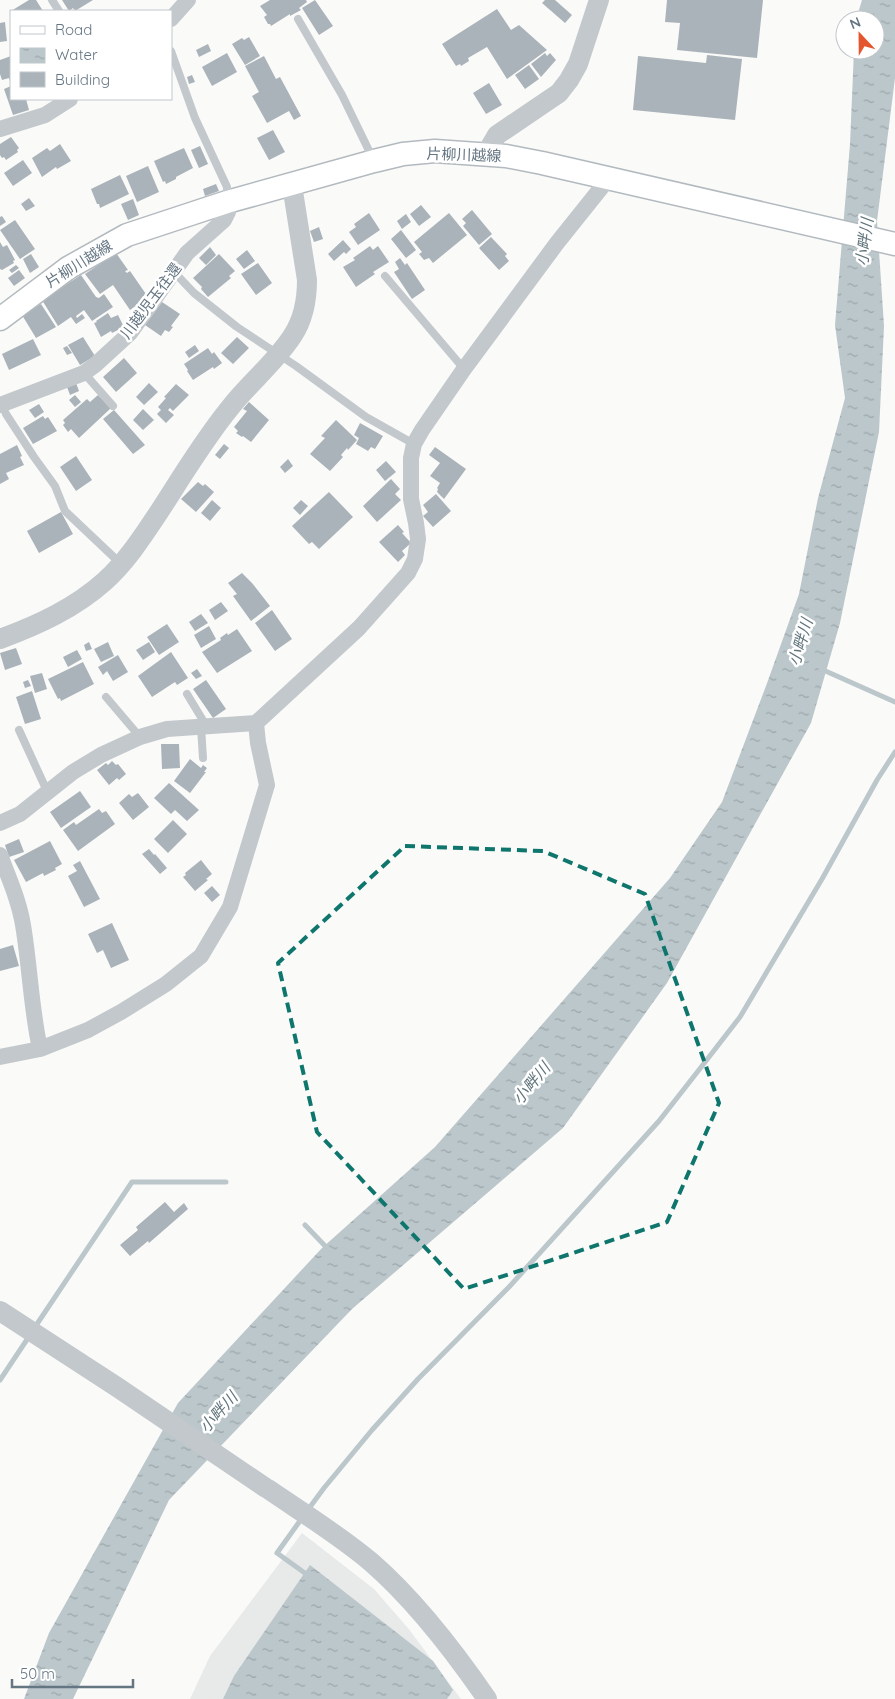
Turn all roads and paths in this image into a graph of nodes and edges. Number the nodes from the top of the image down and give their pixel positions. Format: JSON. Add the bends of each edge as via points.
{"nodes":[{"id":1,"x":188,"y":0,"type":"edge"},
{"id":2,"x":599,"y":0,"type":"edge"},
{"id":3,"x":172,"y":18,"type":"edge"},
{"id":4,"x":298,"y":19,"type":"dead end"},
{"id":5,"x":172,"y":54,"type":"edge"},
{"id":6,"x":68,"y":100,"type":"edge"},
{"id":7,"x":0,"y":129,"type":"edge"},
{"id":8,"x":486,"y":154,"type":"junction"},
{"id":9,"x":374,"y":161,"type":"junction"},
{"id":10,"x":609,"y":178,"type":"junction"},
{"id":11,"x":292,"y":185,"type":"junction"},
{"id":12,"x":227,"y":202,"type":"junction"},
{"id":13,"x":895,"y":244,"type":"edge"},
{"id":14,"x":174,"y":272,"type":"junction"},
{"id":15,"x":386,"y":276,"type":"dead end"},
{"id":16,"x":0,"y":319,"type":"edge"},
{"id":17,"x":278,"y":355,"type":"junction"},
{"id":18,"x":464,"y":369,"type":"junction"},
{"id":19,"x":84,"y":373,"type":"junction"},
{"id":20,"x":1,"y":405,"type":"edge"},
{"id":21,"x":113,"y":406,"type":"dead end"},
{"id":22,"x":414,"y":444,"type":"junction"},
{"id":23,"x":121,"y":564,"type":"junction"},
{"id":24,"x":0,"y":639,"type":"edge"},
{"id":25,"x":187,"y":694,"type":"dead end"},
{"id":26,"x":106,"y":697,"type":"dead end"},
{"id":27,"x":256,"y":723,"type":"junction"},
{"id":28,"x":204,"y":727,"type":"junction"},
{"id":29,"x":18,"y":730,"type":"dead end"},
{"id":30,"x":140,"y":737,"type":"junction"},
{"id":31,"x":202,"y":758,"type":"dead end"},
{"id":32,"x":47,"y":791,"type":"junction"},
{"id":33,"x":0,"y":823,"type":"edge"},
{"id":34,"x":0,"y":855,"type":"edge"},
{"id":35,"x":40,"y":1049,"type":"junction"},
{"id":36,"x":0,"y":1057,"type":"edge"},
{"id":37,"x":0,"y":1311,"type":"edge"},
{"id":38,"x":487,"y":1699,"type":"edge"}],
"edges":[{"from":1,"to":3,"type":"street"},
{"from":2,"to":8,"type":"street","via":[[578,64],[569,80],[559,93],[497,135]]},
{"from":4,"to":9,"type":"lane","via":[[342,95]]},
{"from":5,"to":12,"type":"lane","via":[[195,118],[226,187]]},
{"from":6,"to":7,"type":"street","via":[[45,115]]},
{"from":8,"to":9,"type":"main road","name":"片柳川越線","via":[[435,151]]},
{"from":8,"to":10,"type":"main road","name":"片柳川越線"},
{"from":9,"to":11,"type":"main road","name":"片柳川越線"},
{"from":10,"to":13,"type":"main road","name":"片柳川越線"},
{"from":10,"to":18,"type":"street"},
{"from":11,"to":12,"type":"main road","name":"片柳川越線"},
{"from":11,"to":17,"type":"street","via":[[307,295],[294,334]]},
{"from":12,"to":14,"type":"street","name":"川越児玉往還","via":[[228,212],[224,220],[187,253]]},
{"from":12,"to":16,"type":"main road","name":"片柳川越線","via":[[127,235],[68,268]]},
{"from":14,"to":17,"type":"lane","via":[[237,328]]},
{"from":14,"to":19,"type":"street","name":"川越児玉往還","via":[[130,333]]},
{"from":15,"to":18,"type":"lane"},
{"from":17,"to":22,"type":"lane","via":[[366,417]]},
{"from":17,"to":23,"type":"street","via":[[229,408]]},
{"from":18,"to":22,"type":"street"},
{"from":19,"to":20,"type":"street","name":"川越児玉往還"},
{"from":19,"to":21,"type":"lane"},
{"from":20,"to":23,"type":"lane","via":[[56,486],[65,511]]},
{"from":22,"to":27,"type":"street","via":[[411,499],[418,539],[415,559],[408,573],[359,628]]},
{"from":23,"to":24,"type":"street","via":[[105,581],[73,605]]},
{"from":25,"to":28,"type":"lane"},
{"from":26,"to":30,"type":"lane"},
{"from":27,"to":28,"type":"street"},
{"from":27,"to":35,"type":"street","via":[[267,785],[230,907],[201,956],[166,984],[121,1012],[88,1030]]},
{"from":28,"to":30,"type":"street","via":[[167,729]]},
{"from":28,"to":31,"type":"lane"},
{"from":29,"to":32,"type":"lane"},
{"from":30,"to":32,"type":"street","via":[[101,755]]},
{"from":32,"to":33,"type":"street","via":[[20,814]]},
{"from":34,"to":35,"type":"street","via":[[23,925]]},
{"from":35,"to":36,"type":"street"},
{"from":37,"to":38,"type":"street","via":[[117,1387],[371,1562],[434,1628]]}]}
